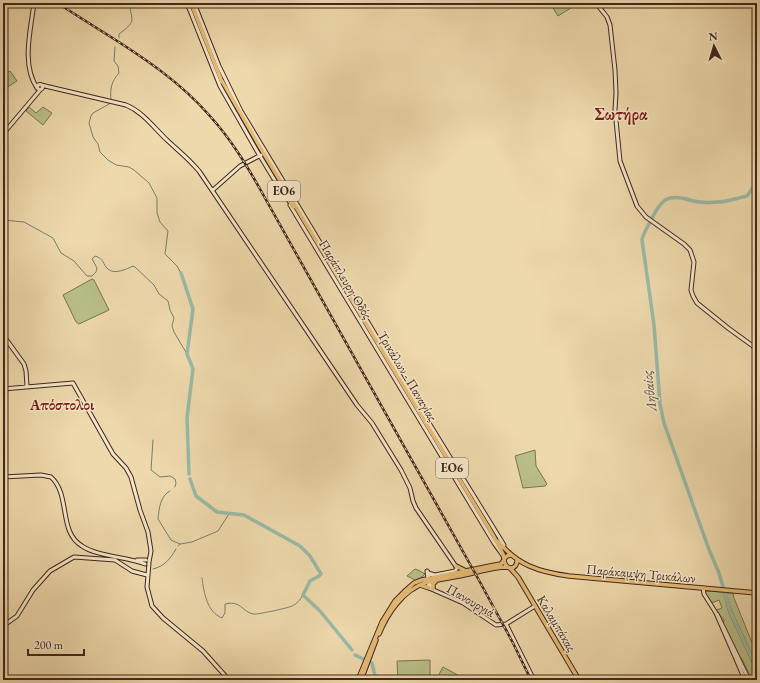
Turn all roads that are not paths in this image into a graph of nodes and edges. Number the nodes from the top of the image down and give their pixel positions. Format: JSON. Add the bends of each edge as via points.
{"nodes":[{"id":1,"x":34,"y":3,"type":"edge"},
{"id":2,"x":187,"y":3,"type":"edge"},
{"id":3,"x":191,"y":3,"type":"edge"},
{"id":4,"x":194,"y":3,"type":"edge"},
{"id":5,"x":596,"y":3,"type":"edge"},
{"id":6,"x":39,"y":86,"type":"junction"},
{"id":7,"x":3,"y":134,"type":"edge"},
{"id":8,"x":263,"y":154,"type":"junction"},
{"id":9,"x":213,"y":190,"type":"junction"},
{"id":10,"x":3,"y":267,"type":"edge"},
{"id":11,"x":3,"y":274,"type":"edge"},
{"id":12,"x":350,"y":301,"type":"junction"},
{"id":13,"x":360,"y":318,"type":"junction"},
{"id":14,"x":3,"y":335,"type":"edge"},
{"id":15,"x":757,"y":349,"type":"edge"},
{"id":16,"x":403,"y":384,"type":"junction"},
{"id":17,"x":27,"y":386,"type":"junction"},
{"id":18,"x":3,"y":389,"type":"edge"},
{"id":19,"x":412,"y":399,"type":"junction"},
{"id":20,"x":3,"y":477,"type":"edge"},
{"id":21,"x":492,"y":535,"type":"junction"},
{"id":22,"x":503,"y":546,"type":"junction"},
{"id":23,"x":511,"y":555,"type":"junction"},
{"id":24,"x":504,"y":559,"type":"junction"},
{"id":25,"x":517,"y":559,"type":"junction"},
{"id":26,"x":147,"y":562,"type":"junction"},
{"id":27,"x":524,"y":564,"type":"junction"},
{"id":28,"x":456,"y":566,"type":"junction"},
{"id":29,"x":516,"y":566,"type":"junction"},
{"id":30,"x":508,"y":568,"type":"junction"},
{"id":31,"x":469,"y":571,"type":"junction"},
{"id":32,"x":147,"y":575,"type":"junction"},
{"id":33,"x":518,"y":577,"type":"junction"},
{"id":34,"x":427,"y":579,"type":"junction"},
{"id":35,"x":437,"y":580,"type":"junction"},
{"id":36,"x":418,"y":585,"type":"junction"},
{"id":37,"x":703,"y":588,"type":"junction"},
{"id":38,"x":432,"y":589,"type":"junction"},
{"id":39,"x":757,"y":593,"type":"edge"},
{"id":40,"x":536,"y":606,"type":"junction"},
{"id":41,"x":716,"y":613,"type":"junction"},
{"id":42,"x":506,"y":624,"type":"junction"},
{"id":43,"x":3,"y":626,"type":"edge"},
{"id":44,"x":370,"y":653,"type":"junction"},
{"id":45,"x":228,"y":680,"type":"edge"},
{"id":46,"x":360,"y":680,"type":"edge"},
{"id":47,"x":534,"y":680,"type":"edge"},
{"id":48,"x":579,"y":680,"type":"edge"},
{"id":49,"x":745,"y":680,"type":"edge"},
{"id":50,"x":748,"y":680,"type":"edge"}],
"edges":[{"from":1,"to":6,"type":"street","via":[[29,53],[32,78]]},
{"from":2,"to":8,"type":"street","name":"Παράπλευρη Οδός","via":[[220,86]]},
{"from":3,"to":8,"type":"main road","name":"Τρικάλων - Παναγίας","number":"ΕΟ6","via":[[231,101]]},
{"from":4,"to":8,"type":"street","name":"Παράπλευρη Οδός","via":[[228,87]]},
{"from":5,"to":15,"type":"street","via":[[609,22],[612,36],[615,117],[620,161],[637,206],[646,217],[691,252],[694,262],[691,290],[697,303]]},
{"from":6,"to":7,"type":"street","via":[[38,94]]},
{"from":6,"to":9,"type":"street","via":[[126,105],[135,110],[188,158]]},
{"from":8,"to":9,"type":"street","via":[[240,166]]},
{"from":8,"to":12,"type":"street","name":"Παράπλευρη Οδός"},
{"from":8,"to":12,"type":"main road","name":"Τρικάλων - Παναγίας","number":"ΕΟ6"},
{"from":8,"to":16,"type":"street","name":"Παράπλευρη Οδός"},
{"from":9,"to":28,"type":"street","via":[[247,244],[372,423],[410,487],[416,508]]},
{"from":10,"to":11,"type":"street"},
{"from":12,"to":13,"type":"main road","name":"Τρικάλων - Παναγίας","number":"ΕΟ6"},
{"from":13,"to":16,"type":"main road","name":"Τρικάλων - Παναγίας","number":"ΕΟ6"},
{"from":13,"to":24,"type":"street","name":"Παράπλευρη Οδός"},
{"from":14,"to":17,"type":"street","via":[[24,364]]},
{"from":16,"to":19,"type":"main road","name":"Τρικάλων - Παναγίας","number":"ΕΟ6"},
{"from":17,"to":18,"type":"street"},
{"from":17,"to":26,"type":"street","via":[[73,383],[113,454],[132,477],[148,532],[151,555]]},
{"from":19,"to":21,"type":"main road","name":"Τρικάλων - Παναγίας","number":"ΕΟ6"},
{"from":19,"to":22,"type":"street"},
{"from":20,"to":26,"type":"street","via":[[51,477],[58,487],[74,540],[91,550]]},
{"from":21,"to":22,"type":"main road","name":"Τρικάλων - Παναγίας","number":"ΕΟ6"},
{"from":21,"to":24,"type":"main road","name":"Τρικάλων - Παναγίας","number":"ΕΟ6"},
{"from":22,"to":23,"type":"main road","name":"Τρικάλων - Παναγίας","number":"ΕΟ6"},
{"from":23,"to":24,"type":"main road"},
{"from":23,"to":25,"type":"main road","number":"ΕΟ6"},
{"from":24,"to":30,"type":"main road","number":"ΕΟ6","via":[[504,564]]},
{"from":24,"to":31,"type":"main road","via":[[498,564]]},
{"from":25,"to":27,"type":"main road","name":"Παράκαμψη Τρικάλων","number":"ΕΟ6"},
{"from":25,"to":29,"type":"main road"},
{"from":26,"to":32,"type":"street"},
{"from":27,"to":29,"type":"main road","name":"Παράκαμψη Τρικάλων","number":"ΕΟ6"},
{"from":27,"to":37,"type":"main road","name":"Παράκαμψη Τρικάλων","number":"ΕΟ6","via":[[569,576]]},
{"from":28,"to":31,"type":"main road"},
{"from":28,"to":34,"type":"street","via":[[455,572]]},
{"from":29,"to":30,"type":"main road","number":"ΕΟ6"},
{"from":29,"to":33,"type":"main road","name":"Καλαμπάκας"},
{"from":30,"to":33,"type":"main road","name":"Καλαμπάκας"},
{"from":30,"to":35,"type":"main road"},
{"from":31,"to":34,"type":"main road"},
{"from":32,"to":43,"type":"street","via":[[132,571],[115,560],[74,557],[50,571],[33,590],[16,618]]},
{"from":32,"to":45,"type":"street","via":[[148,594],[154,608],[200,648]]},
{"from":33,"to":40,"type":"main road","name":"Καλαμπάκας"},
{"from":34,"to":35,"type":"main road"},
{"from":34,"to":36,"type":"main road"},
{"from":34,"to":38,"type":"street"},
{"from":34,"to":44,"type":"main road","via":[[412,585],[395,602],[382,622]]},
{"from":35,"to":38,"type":"main road"},
{"from":36,"to":38,"type":"main road"},
{"from":36,"to":44,"type":"main road","via":[[393,609]]},
{"from":37,"to":39,"type":"main road","name":"Παράκαμψη Τρικάλων","number":"ΕΟ6"},
{"from":37,"to":41,"type":"street"},
{"from":38,"to":42,"type":"street","name":"Πανουργιά","via":[[463,603],[498,626]]},
{"from":40,"to":42,"type":"street"},
{"from":40,"to":48,"type":"main road","name":"Καλαμπάκας"},
{"from":41,"to":49,"type":"street"},
{"from":41,"to":50,"type":"street"},
{"from":42,"to":47,"type":"street"},
{"from":44,"to":46,"type":"main road"}]}
